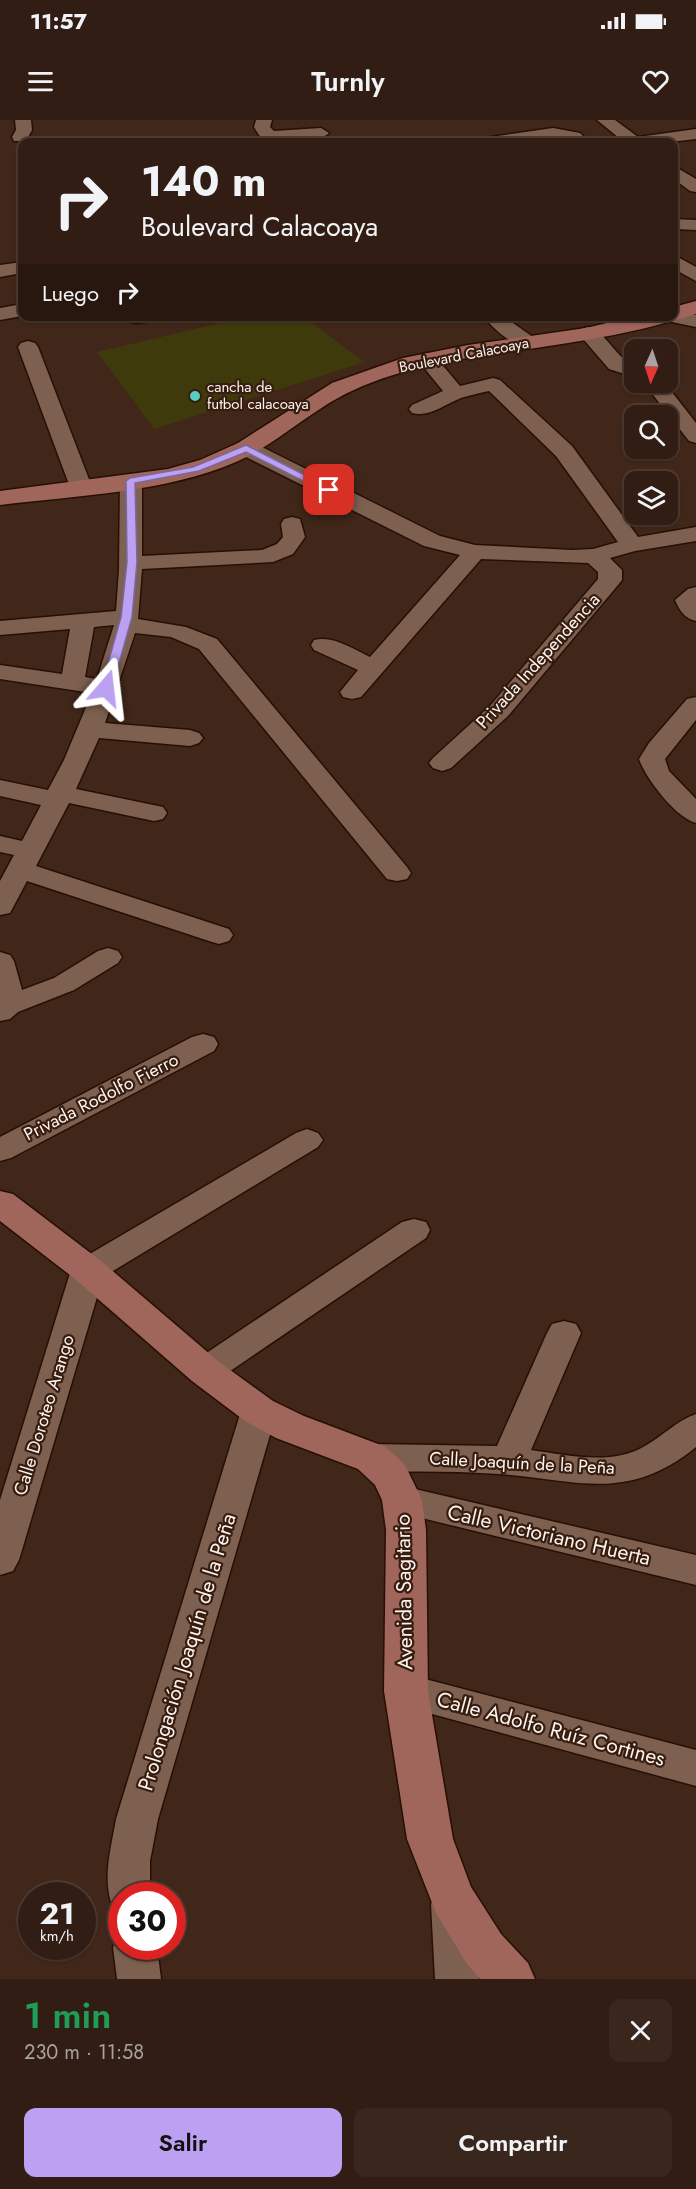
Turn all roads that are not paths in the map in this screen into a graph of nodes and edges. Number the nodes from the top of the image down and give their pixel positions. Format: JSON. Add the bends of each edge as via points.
{"nodes":[{"id":1,"x":23,"y":120,"type":"edge"},
{"id":2,"x":264,"y":120,"type":"edge"},
{"id":3,"x":604,"y":120,"type":"edge"},
{"id":4,"x":321,"y":132,"type":"edge"},
{"id":5,"x":696,"y":134,"type":"edge"},
{"id":6,"x":20,"y":137,"type":"dead end"},
{"id":7,"x":519,"y":138,"type":"edge"},
{"id":8,"x":576,"y":138,"type":"edge"},
{"id":9,"x":629,"y":138,"type":"edge"},
{"id":10,"x":666,"y":138,"type":"edge"},
{"id":11,"x":678,"y":174,"type":"edge"},
{"id":12,"x":696,"y":187,"type":"edge"},
{"id":13,"x":678,"y":224,"type":"edge"},
{"id":14,"x":696,"y":225,"type":"edge"},
{"id":15,"x":678,"y":264,"type":"edge"},
{"id":16,"x":18,"y":268,"type":"edge"},
{"id":17,"x":0,"y":270,"type":"edge"},
{"id":18,"x":696,"y":275,"type":"edge"},
{"id":19,"x":696,"y":307,"type":"edge"},
{"id":20,"x":18,"y":311,"type":"edge"},
{"id":21,"x":678,"y":313,"type":"edge"},
{"id":22,"x":0,"y":314,"type":"edge"},
{"id":23,"x":678,"y":318,"type":"edge"},
{"id":24,"x":497,"y":321,"type":"edge"},
{"id":25,"x":644,"y":321,"type":"edge"},
{"id":26,"x":696,"y":321,"type":"edge"},
{"id":27,"x":588,"y":333,"type":"junction"},
{"id":28,"x":530,"y":342,"type":"junction"},
{"id":29,"x":28,"y":347,"type":"dead end"},
{"id":30,"x":427,"y":359,"type":"junction"},
{"id":31,"x":624,"y":368,"type":"edge"},
{"id":32,"x":455,"y":393,"type":"junction"},
{"id":33,"x":662,"y":393,"type":"edge"},
{"id":34,"x":437,"y":419,"type":"dead end"},
{"id":35,"x":696,"y":437,"type":"edge"},
{"id":36,"x":246,"y":448,"type":"junction"},
{"id":37,"x":130,"y":481,"type":"junction"},
{"id":38,"x":81,"y":487,"type":"junction"},
{"id":39,"x":0,"y":498,"type":"edge"},
{"id":40,"x":291,"y":524,"type":"dead end"},
{"id":41,"x":696,"y":534,"type":"edge"},
{"id":42,"x":632,"y":545,"type":"junction"},
{"id":43,"x":475,"y":552,"type":"junction"},
{"id":44,"x":594,"y":556,"type":"junction"},
{"id":45,"x":132,"y":562,"type":"junction"},
{"id":46,"x":696,"y":594,"type":"edge"},
{"id":47,"x":696,"y":614,"type":"edge"},
{"id":48,"x":84,"y":620,"type":"junction"},
{"id":49,"x":126,"y":621,"type":"junction"},
{"id":50,"x":0,"y":628,"type":"edge"},
{"id":51,"x":323,"y":645,"type":"dead end"},
{"id":52,"x":373,"y":668,"type":"junction"},
{"id":53,"x":0,"y":672,"type":"edge"},
{"id":54,"x":72,"y":684,"type":"junction"},
{"id":55,"x":106,"y":688,"type":"junction"},
{"id":56,"x":352,"y":692,"type":"dead end"},
{"id":57,"x":696,"y":704,"type":"edge"},
{"id":58,"x":92,"y":730,"type":"junction"},
{"id":59,"x":190,"y":738,"type":"dead end"},
{"id":60,"x":442,"y":763,"type":"dead end"},
{"id":61,"x":0,"y":789,"type":"edge"},
{"id":62,"x":57,"y":796,"type":"junction"},
{"id":63,"x":154,"y":813,"type":"dead end"},
{"id":64,"x":696,"y":815,"type":"edge"},
{"id":65,"x":0,"y":844,"type":"edge"},
{"id":66,"x":26,"y":861,"type":"junction"},
{"id":67,"x":398,"y":873,"type":"dead end"},
{"id":68,"x":0,"y":907,"type":"edge"},
{"id":69,"x":219,"y":935,"type":"dead end"},
{"id":70,"x":108,"y":957,"type":"dead end"},
{"id":71,"x":0,"y":961,"type":"edge"},
{"id":72,"x":4,"y":1008,"type":"edge"},
{"id":73,"x":203,"y":1044,"type":"dead end"},
{"id":74,"x":308,"y":1140,"type":"dead end"},
{"id":75,"x":0,"y":1150,"type":"edge"},
{"id":76,"x":0,"y":1203,"type":"edge"},
{"id":77,"x":414,"y":1230,"type":"dead end"},
{"id":78,"x":87,"y":1270,"type":"junction"},
{"id":79,"x":564,"y":1333,"type":"dead end"},
{"id":80,"x":205,"y":1371,"type":"junction"},
{"id":81,"x":259,"y":1411,"type":"junction"},
{"id":82,"x":696,"y":1428,"type":"edge"},
{"id":83,"x":372,"y":1458,"type":"junction"},
{"id":84,"x":508,"y":1461,"type":"junction"},
{"id":85,"x":402,"y":1500,"type":"junction"},
{"id":86,"x":0,"y":1560,"type":"edge"},
{"id":87,"x":696,"y":1570,"type":"edge"},
{"id":88,"x":406,"y":1690,"type":"junction"},
{"id":89,"x":696,"y":1768,"type":"edge"},
{"id":90,"x":129,"y":1882,"type":"edge"},
{"id":91,"x":452,"y":1898,"type":"junction"},
{"id":92,"x":137,"y":1960,"type":"edge"},
{"id":93,"x":139,"y":1979,"type":"edge"},
{"id":94,"x":456,"y":1979,"type":"edge"},
{"id":95,"x":511,"y":1979,"type":"edge"}],
"edges":[{"from":1,"to":6,"type":"street"},
{"from":2,"to":4,"type":"street","via":[[262,127],[269,136]]},
{"from":3,"to":9,"type":"street"},
{"from":5,"to":10,"type":"street"},
{"from":7,"to":8,"type":"street","via":[[561,132]]},
{"from":11,"to":12,"type":"street"},
{"from":13,"to":14,"type":"street"},
{"from":15,"to":18,"type":"street"},
{"from":16,"to":17,"type":"street"},
{"from":19,"to":21,"type":"street"},
{"from":20,"to":22,"type":"street"},
{"from":23,"to":26,"type":"street"},
{"from":24,"to":28,"type":"street"},
{"from":25,"to":27,"type":"street","name":"Boulevard Calacoaya"},
{"from":27,"to":28,"type":"street","name":"Boulevard Calacoaya"},
{"from":27,"to":31,"type":"street","via":[[616,365]]},
{"from":28,"to":30,"type":"street","name":"Boulevard Calacoaya"},
{"from":29,"to":38,"type":"street"},
{"from":30,"to":32,"type":"street"},
{"from":30,"to":36,"type":"street","name":"Boulevard Calacoaya","via":[[352,382]]},
{"from":32,"to":34,"type":"street","via":[[419,409]]},
{"from":32,"to":42,"type":"street","via":[[493,384],[564,451]]},
{"from":33,"to":35,"type":"street"},
{"from":36,"to":37,"type":"street","name":"Boulevard Calacoaya","via":[[195,469]]},
{"from":36,"to":43,"type":"street","via":[[432,541]]},
{"from":37,"to":38,"type":"street","name":"Boulevard Calacoaya"},
{"from":37,"to":45,"type":"street"},
{"from":38,"to":39,"type":"street","name":"Boulevard Calacoaya"},
{"from":40,"to":45,"type":"street","via":[[294,537],[285,549],[265,556]]},
{"from":41,"to":42,"type":"street"},
{"from":42,"to":44,"type":"street"},
{"from":43,"to":44,"type":"street"},
{"from":43,"to":52,"type":"street"},
{"from":44,"to":60,"type":"street","name":"Privada Independencia","via":[[610,570],[610,580],[499,711]]},
{"from":45,"to":49,"type":"street"},
{"from":46,"to":47,"type":"street","via":[[687,600]]},
{"from":48,"to":49,"type":"street"},
{"from":48,"to":50,"type":"street"},
{"from":48,"to":54,"type":"street"},
{"from":49,"to":55,"type":"street"},
{"from":49,"to":67,"type":"street","via":[[188,633],[208,644]]},
{"from":51,"to":52,"type":"street"},
{"from":52,"to":56,"type":"street"},
{"from":53,"to":54,"type":"street"},
{"from":54,"to":55,"type":"street"},
{"from":55,"to":58,"type":"street"},
{"from":57,"to":64,"type":"street","via":[[652,759],[657,773]]},
{"from":58,"to":59,"type":"street"},
{"from":58,"to":62,"type":"street"},
{"from":61,"to":62,"type":"street"},
{"from":62,"to":63,"type":"street"},
{"from":62,"to":66,"type":"street"},
{"from":65,"to":66,"type":"street"},
{"from":66,"to":68,"type":"street"},
{"from":66,"to":69,"type":"street"},
{"from":70,"to":72,"type":"street","via":[[63,984]]},
{"from":71,"to":72,"type":"street","via":[[7,988]]},
{"from":73,"to":75,"type":"street","name":"Privada Rodolfo Fierro"},
{"from":74,"to":78,"type":"street"},
{"from":76,"to":78,"type":"street","name":"Avenida Sagitario"},
{"from":77,"to":80,"type":"street"},
{"from":78,"to":80,"type":"street","name":"Avenida Sagitario"},
{"from":78,"to":86,"type":"street","name":"Calle Doroteo Arango"},
{"from":79,"to":84,"type":"street"},
{"from":80,"to":81,"type":"street","name":"Avenida Sagitario"},
{"from":81,"to":83,"type":"street","name":"Avenida Sagitario"},
{"from":81,"to":90,"type":"street","name":"Prolongación Joaquín de la Peña","via":[[137,1819]]},
{"from":82,"to":84,"type":"street","name":"Calle Joaquín de la Peña","via":[[658,1457],[630,1468],[594,1471]]},
{"from":83,"to":84,"type":"street","name":"Calle Joaquín de la Peña"},
{"from":83,"to":85,"type":"street","name":"Avenida Sagitario","via":[[391,1476]]},
{"from":85,"to":87,"type":"street","name":"Calle Victoriano Huerta"},
{"from":85,"to":88,"type":"street","name":"Avenida Sagitario","via":[[406,1530]]},
{"from":88,"to":89,"type":"street","name":"Calle Adolfo Ruíz Cortines"},
{"from":88,"to":91,"type":"street","name":"Avenida Sagitario","via":[[430,1839]]},
{"from":91,"to":94,"type":"street"},
{"from":91,"to":95,"type":"street","name":"Avenida Sagitario","via":[[484,1948]]},
{"from":92,"to":93,"type":"street"}]}
